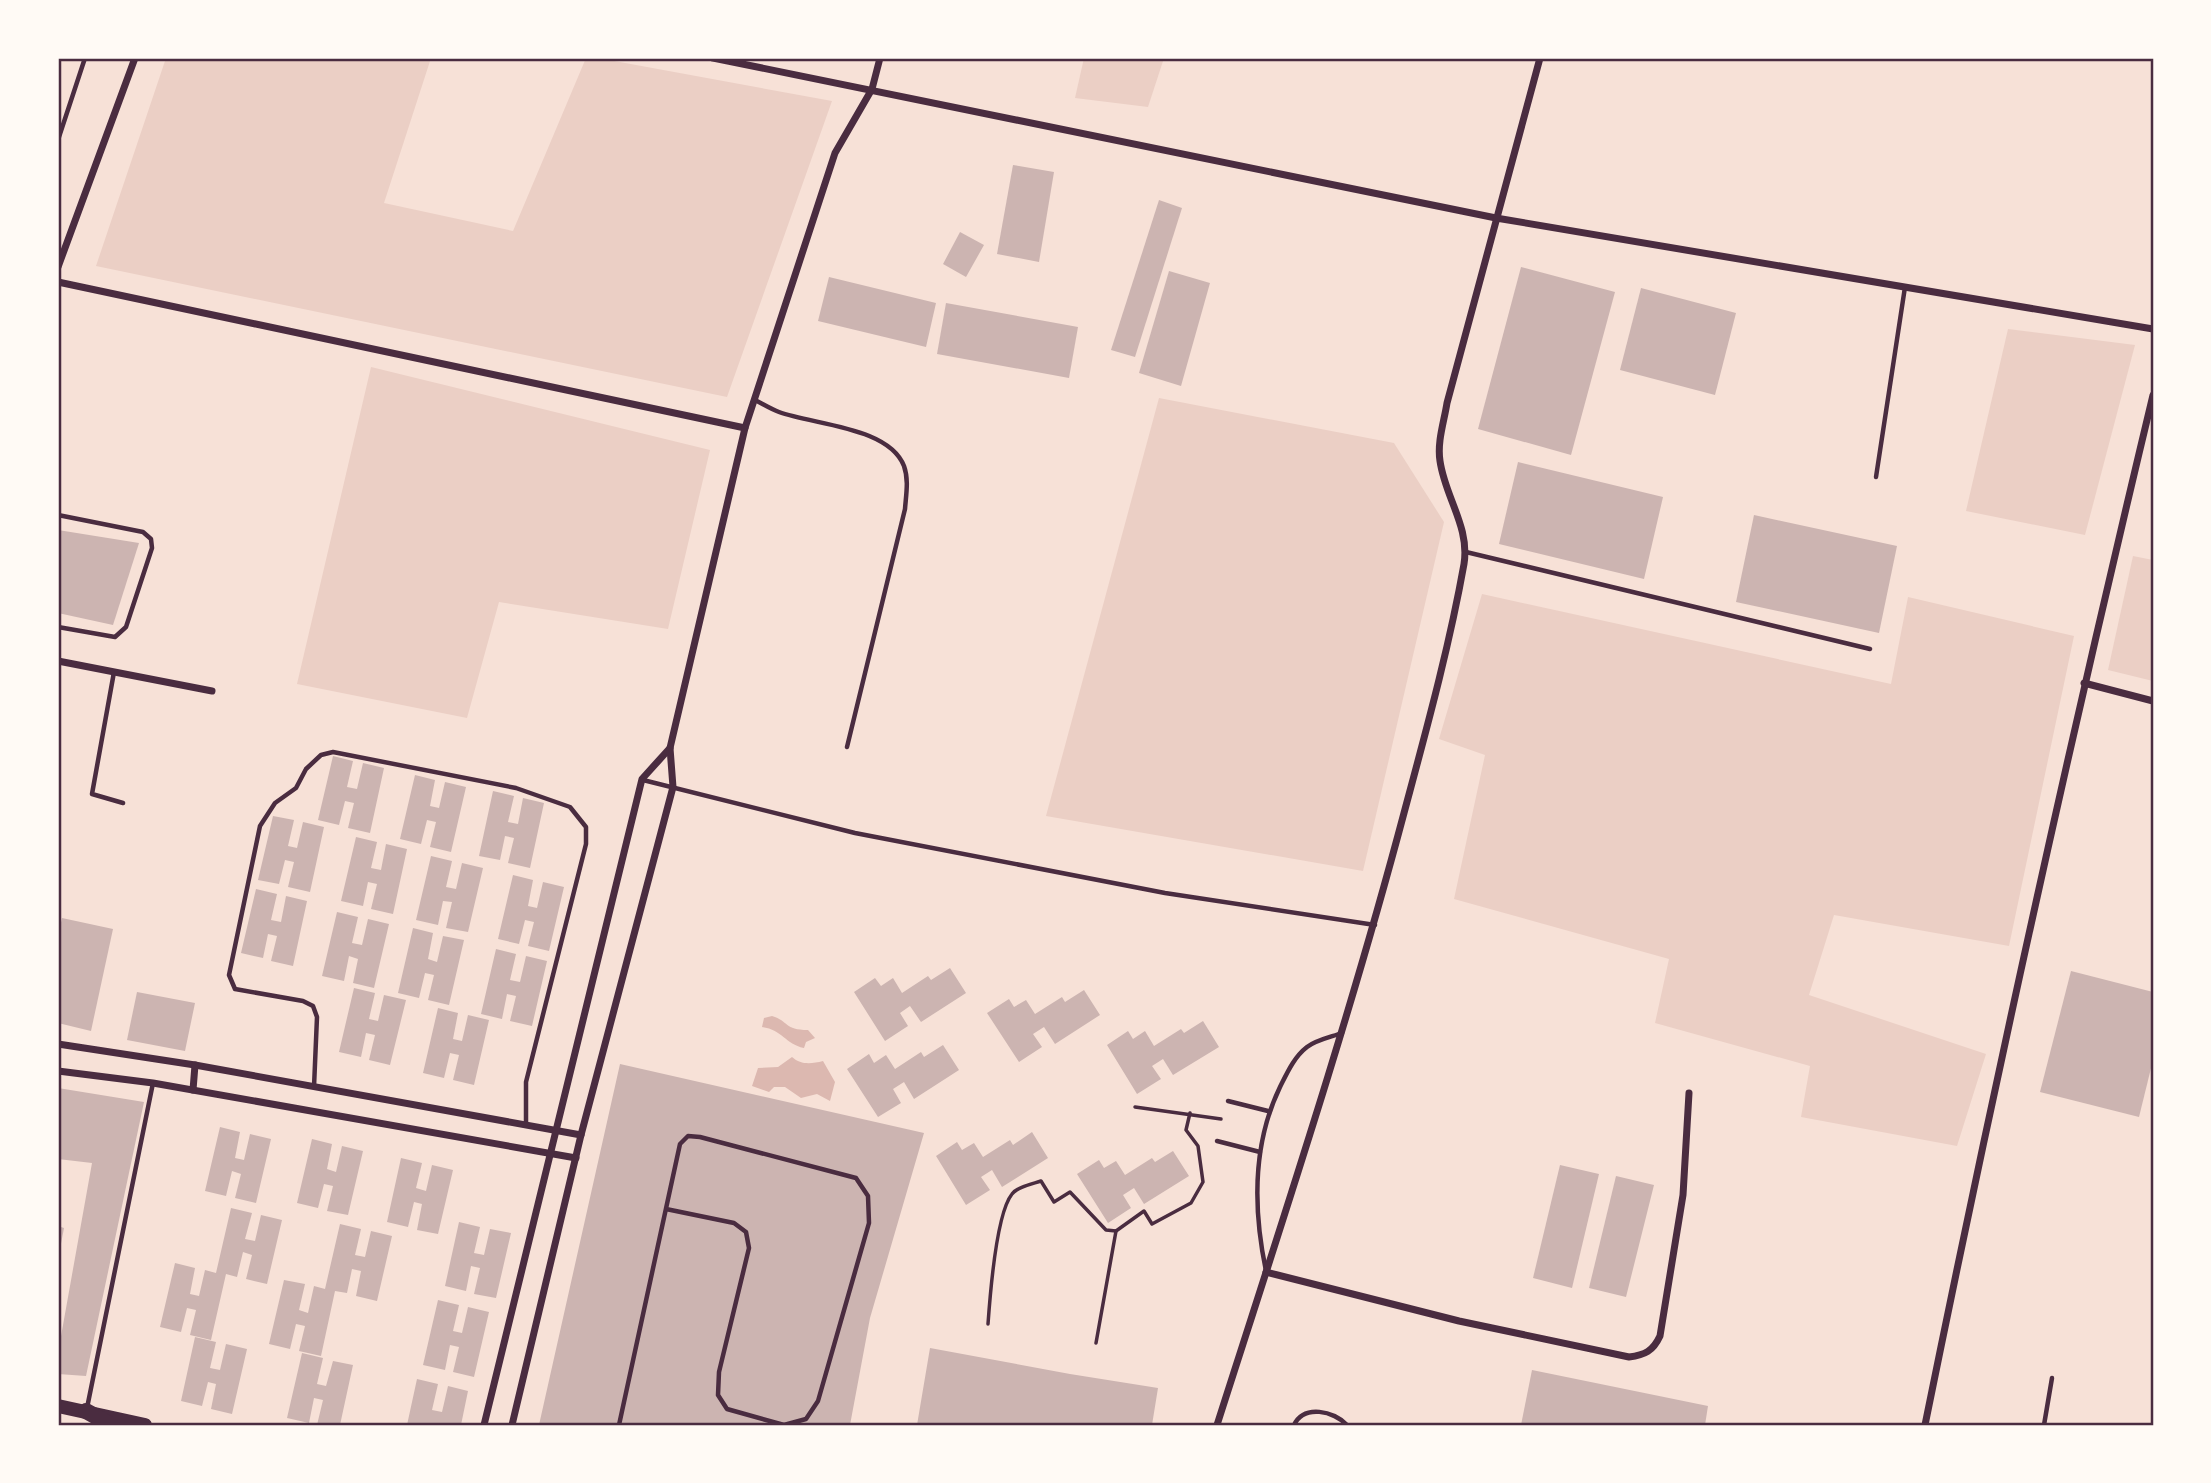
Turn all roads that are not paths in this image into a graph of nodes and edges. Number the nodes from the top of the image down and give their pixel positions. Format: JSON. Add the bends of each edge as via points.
{"nodes":[{"id":1,"x":85,"y":58,"type":"edge"},
{"id":2,"x":135,"y":58,"type":"edge"},
{"id":3,"x":713,"y":58,"type":"edge"},
{"id":4,"x":880,"y":58,"type":"edge"},
{"id":5,"x":1540,"y":58,"type":"edge"},
{"id":6,"x":872,"y":89,"type":"junction"},
{"id":7,"x":58,"y":140,"type":"edge"},
{"id":8,"x":1496,"y":218,"type":"junction"},
{"id":9,"x":58,"y":267,"type":"edge"},
{"id":10,"x":58,"y":282,"type":"edge"},
{"id":11,"x":1905,"y":286,"type":"junction"},
{"id":12,"x":2153,"y":329,"type":"edge"},
{"id":13,"x":2153,"y":395,"type":"edge"},
{"id":14,"x":754,"y":400,"type":"junction"},
{"id":15,"x":745,"y":428,"type":"junction"},
{"id":16,"x":1876,"y":478,"type":"dead end"},
{"id":17,"x":58,"y":515,"type":"edge"},
{"id":18,"x":1465,"y":552,"type":"junction"},
{"id":19,"x":58,"y":626,"type":"edge"},
{"id":20,"x":1870,"y":649,"type":"dead end"},
{"id":21,"x":58,"y":662,"type":"edge"},
{"id":22,"x":114,"y":672,"type":"junction"},
{"id":23,"x":2084,"y":683,"type":"junction"},
{"id":24,"x":212,"y":691,"type":"dead end"},
{"id":25,"x":2153,"y":701,"type":"edge"},
{"id":26,"x":847,"y":747,"type":"dead end"},
{"id":27,"x":670,"y":748,"type":"junction"},
{"id":28,"x":642,"y":779,"type":"junction"},
{"id":29,"x":673,"y":787,"type":"junction"},
{"id":30,"x":122,"y":803,"type":"dead end"},
{"id":31,"x":1375,"y":925,"type":"junction"},
{"id":32,"x":1343,"y":1033,"type":"junction"},
{"id":33,"x":58,"y":1044,"type":"edge"},
{"id":34,"x":195,"y":1065,"type":"junction"},
{"id":35,"x":58,"y":1071,"type":"edge"},
{"id":36,"x":153,"y":1083,"type":"junction"},
{"id":37,"x":314,"y":1087,"type":"junction"},
{"id":38,"x":192,"y":1090,"type":"junction"},
{"id":39,"x":1689,"y":1093,"type":"dead end"},
{"id":40,"x":1227,"y":1101,"type":"dead end"},
{"id":41,"x":1268,"y":1111,"type":"junction"},
{"id":42,"x":526,"y":1124,"type":"junction"},
{"id":43,"x":557,"y":1130,"type":"junction"},
{"id":44,"x":581,"y":1135,"type":"junction"},
{"id":45,"x":1217,"y":1141,"type":"dead end"},
{"id":46,"x":1260,"y":1152,"type":"junction"},
{"id":47,"x":551,"y":1155,"type":"junction"},
{"id":48,"x":576,"y":1158,"type":"junction"},
{"id":49,"x":666,"y":1209,"type":"junction"},
{"id":50,"x":1266,"y":1272,"type":"junction"},
{"id":51,"x":2052,"y":1378,"type":"dead end"},
{"id":52,"x":58,"y":1406,"type":"edge"},
{"id":53,"x":86,"y":1411,"type":"junction"},
{"id":54,"x":111,"y":1425,"type":"edge"},
{"id":55,"x":145,"y":1425,"type":"edge"},
{"id":56,"x":484,"y":1425,"type":"edge"},
{"id":57,"x":512,"y":1425,"type":"edge"},
{"id":58,"x":619,"y":1425,"type":"edge"},
{"id":59,"x":1216,"y":1425,"type":"edge"},
{"id":60,"x":1294,"y":1425,"type":"edge"},
{"id":61,"x":1347,"y":1425,"type":"edge"},
{"id":62,"x":1925,"y":1425,"type":"edge"},
{"id":63,"x":2044,"y":1425,"type":"edge"}],
"edges":[{"from":1,"to":7,"type":"lane"},
{"from":2,"to":9,"type":"street"},
{"from":3,"to":6,"type":"street"},
{"from":4,"to":6,"type":"street"},
{"from":5,"to":8,"type":"street"},
{"from":6,"to":8,"type":"street"},
{"from":6,"to":14,"type":"street","via":[[835,153]]},
{"from":8,"to":11,"type":"street"},
{"from":8,"to":18,"type":"street","via":[[1439,446]]},
{"from":10,"to":15,"type":"street"},
{"from":11,"to":12,"type":"street"},
{"from":11,"to":16,"type":"lane"},
{"from":13,"to":23,"type":"street"},
{"from":14,"to":15,"type":"street"},
{"from":14,"to":26,"type":"lane","via":[[778,412],[869,435],[891,447],[904,466],[908,485],[905,509]]},
{"from":15,"to":27,"type":"street"},
{"from":17,"to":19,"type":"lane","via":[[144,532],[152,548],[126,627],[115,637]]},
{"from":18,"to":20,"type":"lane"},
{"from":18,"to":31,"type":"street","via":[[1427,728]]},
{"from":21,"to":22,"type":"street"},
{"from":22,"to":24,"type":"street"},
{"from":22,"to":30,"type":"lane","via":[[92,794]]},
{"from":23,"to":25,"type":"street"},
{"from":23,"to":62,"type":"street"},
{"from":27,"to":28,"type":"street"},
{"from":27,"to":29,"type":"street"},
{"from":28,"to":29,"type":"lane"},
{"from":28,"to":43,"type":"street"},
{"from":29,"to":31,"type":"lane","via":[[855,833],[1165,893]]},
{"from":29,"to":44,"type":"street"},
{"from":31,"to":32,"type":"street"},
{"from":32,"to":41,"type":"lane","via":[[1308,1046],[1290,1066]]},
{"from":32,"to":50,"type":"street"},
{"from":33,"to":34,"type":"street"},
{"from":34,"to":37,"type":"street"},
{"from":34,"to":38,"type":"street"},
{"from":35,"to":36,"type":"street"},
{"from":36,"to":38,"type":"street"},
{"from":36,"to":53,"type":"lane"},
{"from":37,"to":42,"type":"street"},
{"from":37,"to":42,"type":"lane","via":[[317,1017],[313,1006],[235,989],[229,975],[260,826],[275,803],[296,788],[306,769],[321,755],[333,752],[516,788],[570,807],[586,827],[586,844],[526,1082]]},
{"from":38,"to":47,"type":"street"},
{"from":39,"to":50,"type":"street","via":[[1683,1195],[1660,1336],[1644,1356],[1629,1357],[1459,1321]]},
{"from":40,"to":41,"type":"lane"},
{"from":41,"to":46,"type":"lane"},
{"from":42,"to":43,"type":"street"},
{"from":43,"to":44,"type":"street"},
{"from":43,"to":47,"type":"street"},
{"from":44,"to":48,"type":"street"},
{"from":45,"to":46,"type":"lane"},
{"from":46,"to":50,"type":"lane","via":[[1256,1193]]},
{"from":47,"to":48,"type":"street"},
{"from":47,"to":56,"type":"street"},
{"from":48,"to":57,"type":"street"},
{"from":49,"to":49,"type":"lane","via":[[680,1144],[688,1136],[856,1178],[868,1196],[869,1223],[818,1401],[806,1419],[784,1425],[727,1409],[718,1395],[719,1372],[749,1248],[746,1232],[734,1223]]},
{"from":49,"to":58,"type":"lane"},
{"from":50,"to":59,"type":"street"},
{"from":51,"to":63,"type":"lane"},
{"from":52,"to":53,"type":"main road"},
{"from":53,"to":54,"type":"highway"},
{"from":53,"to":55,"type":"main road"},
{"from":60,"to":61,"type":"lane","via":[[1303,1414],[1317,1411]]}]}
